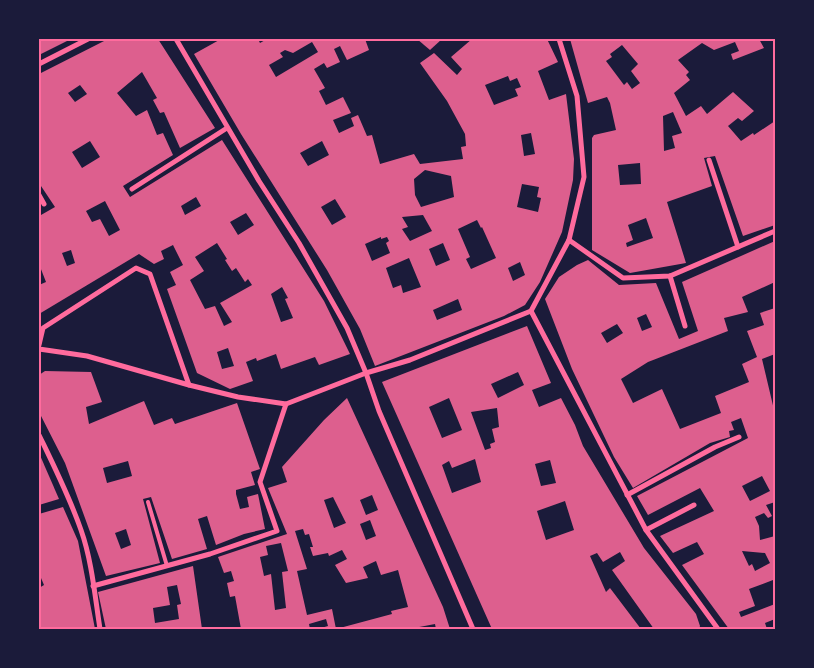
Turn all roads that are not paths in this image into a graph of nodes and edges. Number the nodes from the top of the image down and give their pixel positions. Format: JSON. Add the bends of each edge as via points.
{"nodes":[{"id":1,"x":88,"y":39,"type":"edge"},
{"id":2,"x":176,"y":39,"type":"edge"},
{"id":3,"x":559,"y":39,"type":"edge"},
{"id":4,"x":39,"y":64,"type":"edge"},
{"id":5,"x":228,"y":128,"type":"junction"},
{"id":6,"x":709,"y":160,"type":"dead end"},
{"id":7,"x":132,"y":189,"type":"dead end"},
{"id":8,"x":39,"y":195,"type":"edge"},
{"id":9,"x":44,"y":204,"type":"dead end"},
{"id":10,"x":775,"y":232,"type":"edge"},
{"id":11,"x":569,"y":240,"type":"junction"},
{"id":12,"x":738,"y":247,"type":"junction"},
{"id":13,"x":670,"y":276,"type":"junction"},
{"id":14,"x":531,"y":311,"type":"junction"},
{"id":15,"x":685,"y":326,"type":"dead end"},
{"id":16,"x":39,"y":347,"type":"edge"},
{"id":17,"x":366,"y":373,"type":"junction"},
{"id":18,"x":189,"y":385,"type":"junction"},
{"id":19,"x":286,"y":404,"type":"junction"},
{"id":20,"x":39,"y":435,"type":"edge"},
{"id":21,"x":739,"y":437,"type":"dead end"},
{"id":22,"x":627,"y":495,"type":"junction"},
{"id":23,"x":148,"y":502,"type":"dead end"},
{"id":24,"x":694,"y":505,"type":"dead end"},
{"id":25,"x":646,"y":530,"type":"junction"},
{"id":26,"x":167,"y":566,"type":"junction"},
{"id":27,"x":93,"y":586,"type":"junction"},
{"id":28,"x":100,"y":629,"type":"edge"},
{"id":29,"x":473,"y":629,"type":"edge"},
{"id":30,"x":718,"y":629,"type":"edge"}],
"edges":[{"from":1,"to":4,"type":"street"},
{"from":2,"to":5,"type":"street"},
{"from":3,"to":11,"type":"street","via":[[577,96],[584,177]]},
{"from":5,"to":7,"type":"street"},
{"from":5,"to":17,"type":"street","via":[[347,328]]},
{"from":6,"to":12,"type":"street"},
{"from":8,"to":9,"type":"street"},
{"from":10,"to":12,"type":"street"},
{"from":11,"to":13,"type":"street","via":[[623,278]]},
{"from":11,"to":14,"type":"street"},
{"from":12,"to":13,"type":"street"},
{"from":13,"to":15,"type":"street"},
{"from":14,"to":17,"type":"street","via":[[410,360]]},
{"from":14,"to":22,"type":"street"},
{"from":16,"to":18,"type":"street","via":[[87,356]]},
{"from":16,"to":18,"type":"street","via":[[43,328],[136,268],[150,274]]},
{"from":17,"to":19,"type":"street"},
{"from":17,"to":29,"type":"street","via":[[378,411]]},
{"from":18,"to":19,"type":"street"},
{"from":19,"to":26,"type":"street","via":[[260,482],[277,531]]},
{"from":20,"to":27,"type":"street","via":[[81,531]]},
{"from":21,"to":22,"type":"street"},
{"from":22,"to":25,"type":"street"},
{"from":23,"to":26,"type":"lane"},
{"from":24,"to":25,"type":"street"},
{"from":25,"to":30,"type":"street"},
{"from":26,"to":27,"type":"street"},
{"from":27,"to":28,"type":"street"}]}
